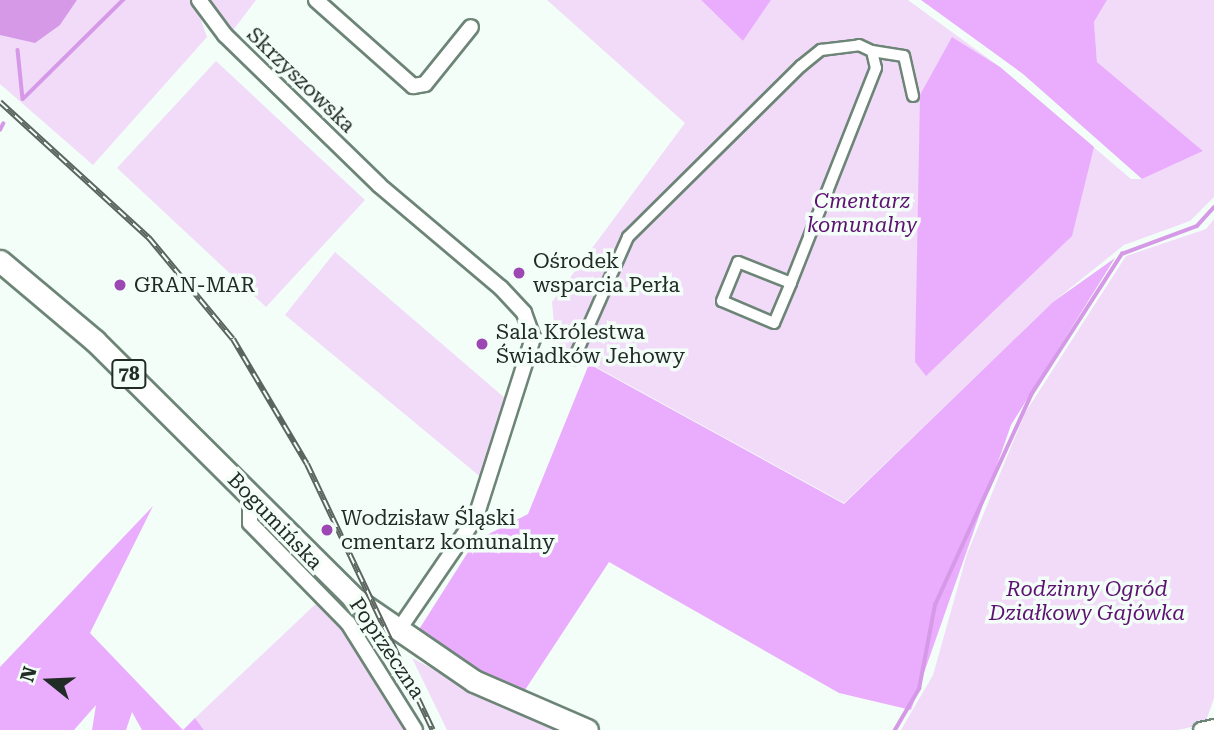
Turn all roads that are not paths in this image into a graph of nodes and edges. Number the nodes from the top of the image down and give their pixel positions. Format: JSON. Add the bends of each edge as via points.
{"nodes":[{"id":1,"x":199,"y":0,"type":"edge"},
{"id":2,"x":316,"y":0,"type":"edge"},
{"id":3,"x":471,"y":27,"type":"dead end"},
{"id":4,"x":872,"y":51,"type":"junction"},
{"id":5,"x":913,"y":96,"type":"dead end"},
{"id":6,"x":0,"y":261,"type":"edge"},
{"id":7,"x":791,"y":283,"type":"junction"},
{"id":8,"x":574,"y":359,"type":"dead end"},
{"id":9,"x":250,"y":496,"type":"junction"},
{"id":10,"x":398,"y":631,"type":"junction"},
{"id":11,"x":1214,"y":727,"type":"edge"},
{"id":12,"x":415,"y":730,"type":"edge"},
{"id":13,"x":587,"y":730,"type":"edge"},
{"id":14,"x":1201,"y":730,"type":"edge"}],
"edges":[{"from":1,"to":10,"type":"street","name":"Skrzyszowska","via":[[225,35],[380,186],[501,288],[524,313],[533,338],[477,517]]},
{"from":2,"to":3,"type":"street","via":[[413,86],[425,84]]},
{"from":4,"to":5,"type":"street","via":[[904,56]]},
{"from":4,"to":7,"type":"street","via":[[876,68]]},
{"from":4,"to":8,"type":"street","via":[[840,44],[821,50],[628,237]]},
{"from":6,"to":9,"type":"main road","name":"Bogumińska","number":"78","via":[[95,341]]},
{"from":7,"to":7,"type":"street","via":[[738,262],[722,301],[774,323]]},
{"from":9,"to":10,"type":"main road","name":"Bogumińska","number":"78","via":[[329,577]]},
{"from":9,"to":12,"type":"street","name":"Poprzeczna","via":[[250,523],[348,623]]},
{"from":10,"to":13,"type":"main road","name":"Bogumińska","number":"78","via":[[474,681]]},
{"from":11,"to":14,"type":"street"}]}
